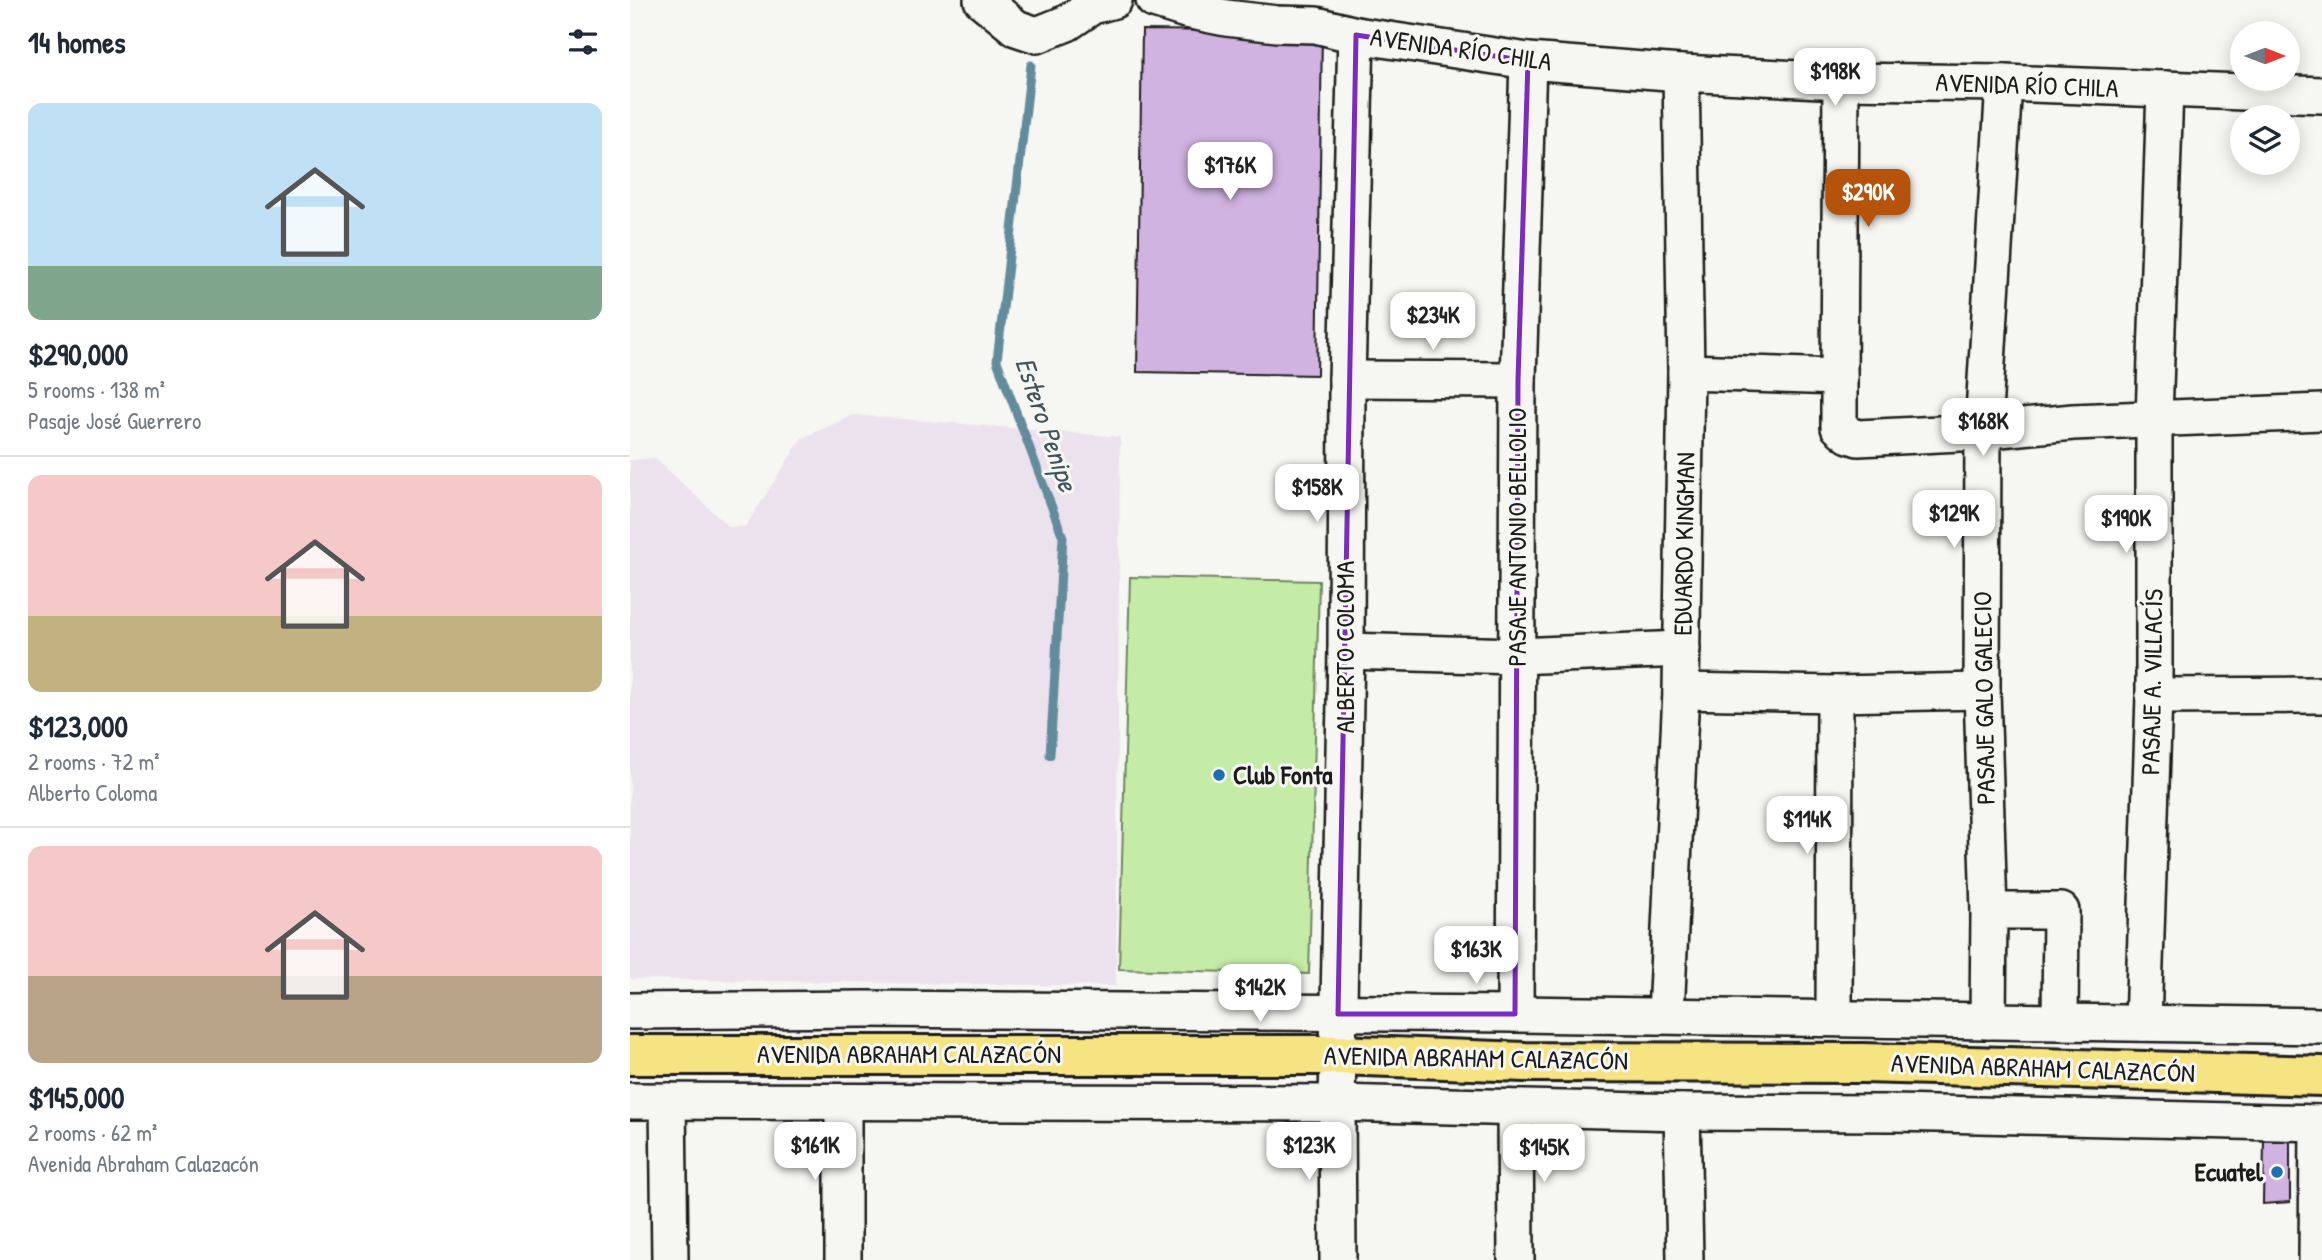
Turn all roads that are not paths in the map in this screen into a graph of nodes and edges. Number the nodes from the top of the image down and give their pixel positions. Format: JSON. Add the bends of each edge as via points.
{"nodes":[{"id":1,"x":982,"y":0,"type":"edge"},
{"id":2,"x":1114,"y":0,"type":"edge"},
{"id":3,"x":1154,"y":0,"type":"edge"},
{"id":4,"x":1356,"y":35,"type":"junction"},
{"id":5,"x":1528,"y":61,"type":"junction"},
{"id":6,"x":1681,"y":73,"type":"junction"},
{"id":7,"x":1842,"y":80,"type":"junction"},
{"id":8,"x":2004,"y":82,"type":"junction"},
{"id":9,"x":2165,"y":89,"type":"junction"},
{"id":10,"x":2322,"y":95,"type":"edge"},
{"id":11,"x":1686,"y":372,"type":"junction"},
{"id":12,"x":1839,"y":377,"type":"junction"},
{"id":13,"x":1347,"y":379,"type":"junction"},
{"id":14,"x":1518,"y":380,"type":"junction"},
{"id":15,"x":2322,"y":412,"type":"edge"},
{"id":16,"x":2154,"y":418,"type":"junction"},
{"id":17,"x":1983,"y":429,"type":"junction"},
{"id":18,"x":1682,"y":649,"type":"junction"},
{"id":19,"x":1346,"y":651,"type":"junction"},
{"id":20,"x":1516,"y":656,"type":"junction"},
{"id":21,"x":1681,"y":691,"type":"junction"},
{"id":22,"x":1982,"y":691,"type":"junction"},
{"id":23,"x":1835,"y":694,"type":"junction"},
{"id":24,"x":2322,"y":695,"type":"edge"},
{"id":25,"x":2154,"y":696,"type":"junction"},
{"id":26,"x":1989,"y":911,"type":"junction"},
{"id":27,"x":630,"y":1011,"type":"edge"},
{"id":28,"x":1339,"y":1014,"type":"junction"},
{"id":29,"x":1515,"y":1014,"type":"junction"},
{"id":30,"x":1666,"y":1015,"type":"junction"},
{"id":31,"x":1834,"y":1018,"type":"junction"},
{"id":32,"x":1988,"y":1021,"type":"junction"},
{"id":33,"x":2060,"y":1021,"type":"junction"},
{"id":34,"x":2143,"y":1023,"type":"junction"},
{"id":35,"x":2322,"y":1026,"type":"edge"},
{"id":36,"x":630,"y":1055,"type":"edge"},
{"id":37,"x":1338,"y":1055,"type":"junction"},
{"id":38,"x":2322,"y":1076,"type":"edge"},
{"id":39,"x":630,"y":1101,"type":"edge"},
{"id":40,"x":668,"y":1101,"type":"junction"},
{"id":41,"x":843,"y":1102,"type":"junction"},
{"id":42,"x":1337,"y":1103,"type":"junction"},
{"id":43,"x":1515,"y":1109,"type":"junction"},
{"id":44,"x":1682,"y":1112,"type":"junction"},
{"id":45,"x":2320,"y":1123,"type":"edge"},
{"id":46,"x":670,"y":1260,"type":"edge"},
{"id":47,"x":843,"y":1260,"type":"edge"},
{"id":48,"x":1338,"y":1260,"type":"edge"},
{"id":49,"x":1516,"y":1260,"type":"edge"},
{"id":50,"x":1685,"y":1260,"type":"edge"},
{"id":51,"x":2317,"y":1260,"type":"edge"}],
"edges":[{"from":1,"to":2,"type":"street","via":[[1016,27],[1037,35],[1092,6]]},
{"from":3,"to":4,"type":"street","name":"AVENIDA RÍO CHILA","via":[[1226,18],[1316,24]]},
{"from":4,"to":5,"type":"street","name":"AVENIDA RÍO CHILA"},
{"from":4,"to":13,"type":"street","name":"ALBERTO COLOMA"},
{"from":5,"to":6,"type":"street","name":"AVENIDA RÍO CHILA"},
{"from":5,"to":14,"type":"street","name":"PASAJE ANTONIO BELLOLIO"},
{"from":6,"to":7,"type":"street","name":"AVENIDA RÍO CHILA"},
{"from":6,"to":11,"type":"street","name":"EDUARDO KINGMAN"},
{"from":7,"to":8,"type":"street","name":"AVENIDA RÍO CHILA"},
{"from":7,"to":12,"type":"street"},
{"from":8,"to":9,"type":"street","name":"AVENIDA RÍO CHILA"},
{"from":8,"to":17,"type":"street","name":"PASAJE GALO GALECIO"},
{"from":9,"to":10,"type":"street","name":"AVENIDA RÍO CHILA"},
{"from":9,"to":16,"type":"street","name":"PASAJE A. VILLACÍS"},
{"from":11,"to":12,"type":"street"},
{"from":11,"to":18,"type":"street","name":"EDUARDO KINGMAN"},
{"from":12,"to":17,"type":"street","via":[[1839,427],[1849,435]]},
{"from":13,"to":14,"type":"street"},
{"from":13,"to":19,"type":"street","name":"ALBERTO COLOMA"},
{"from":14,"to":20,"type":"street","name":"PASAJE ANTONIO BELLOLIO"},
{"from":15,"to":16,"type":"street"},
{"from":16,"to":17,"type":"street"},
{"from":16,"to":25,"type":"street","name":"PASAJE A. VILLACÍS"},
{"from":17,"to":22,"type":"street","name":"PASAJE GALO GALECIO"},
{"from":18,"to":20,"type":"street"},
{"from":18,"to":21,"type":"street","name":"EDUARDO KINGMAN"},
{"from":19,"to":20,"type":"street"},
{"from":19,"to":28,"type":"street","name":"ALBERTO COLOMA"},
{"from":20,"to":29,"type":"street","name":"PASAJE ANTONIO BELLOLIO"},
{"from":21,"to":23,"type":"street"},
{"from":21,"to":30,"type":"street","name":"EDUARDO KINGMAN"},
{"from":22,"to":23,"type":"street"},
{"from":22,"to":26,"type":"street","name":"PASAJE GALO GALECIO"},
{"from":23,"to":31,"type":"street"},
{"from":24,"to":25,"type":"street"},
{"from":25,"to":34,"type":"street","name":"PASAJE A. VILLACÍS"},
{"from":26,"to":32,"type":"street","name":"PASAJE GALO GALECIO"},
{"from":26,"to":33,"type":"street","via":[[2061,911]]},
{"from":27,"to":28,"type":"street","name":"AVENIDA ABRAHAM CALAZACÓN"},
{"from":28,"to":29,"type":"street","name":"AVENIDA ABRAHAM CALAZACÓN"},
{"from":28,"to":37,"type":"street","name":"ALBERTO COLOMA"},
{"from":29,"to":30,"type":"street","name":"AVENIDA ABRAHAM CALAZACÓN"},
{"from":30,"to":31,"type":"street","name":"AVENIDA ABRAHAM CALAZACÓN"},
{"from":31,"to":32,"type":"street","name":"AVENIDA ABRAHAM CALAZACÓN"},
{"from":32,"to":33,"type":"street","name":"AVENIDA ABRAHAM CALAZACÓN"},
{"from":33,"to":34,"type":"street","name":"AVENIDA ABRAHAM CALAZACÓN"},
{"from":34,"to":35,"type":"street","name":"AVENIDA ABRAHAM CALAZACÓN"},
{"from":36,"to":37,"type":"main road","name":"AVENIDA ABRAHAM CALAZACÓN"},
{"from":37,"to":38,"type":"main road","name":"AVENIDA ABRAHAM CALAZACÓN"},
{"from":37,"to":42,"type":"street","name":"ALBERTO COLOMA"},
{"from":39,"to":40,"type":"street","name":"AVENIDA ABRAHAM CALAZACÓN"},
{"from":40,"to":41,"type":"street","name":"AVENIDA ABRAHAM CALAZACÓN"},
{"from":40,"to":46,"type":"street"},
{"from":41,"to":42,"type":"street","name":"AVENIDA ABRAHAM CALAZACÓN"},
{"from":41,"to":47,"type":"street"},
{"from":42,"to":43,"type":"street","name":"AVENIDA ABRAHAM CALAZACÓN"},
{"from":42,"to":48,"type":"street","name":"ALBERTO COLOMA"},
{"from":43,"to":44,"type":"street","name":"AVENIDA ABRAHAM CALAZACÓN"},
{"from":43,"to":49,"type":"street"},
{"from":44,"to":45,"type":"street","name":"AVENIDA ABRAHAM CALAZACÓN"},
{"from":44,"to":50,"type":"street"},
{"from":45,"to":51,"type":"street"}]}
